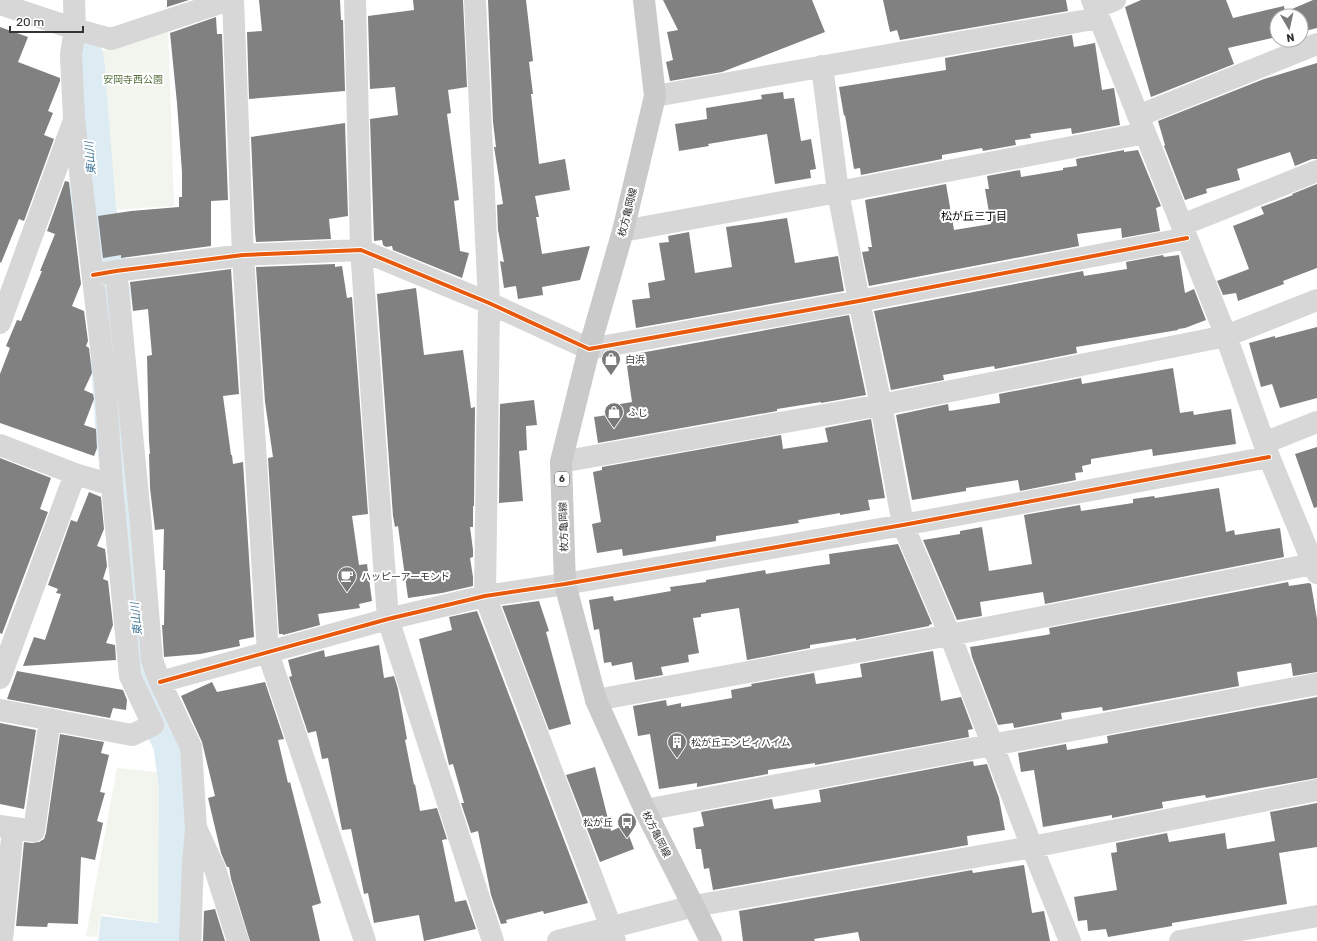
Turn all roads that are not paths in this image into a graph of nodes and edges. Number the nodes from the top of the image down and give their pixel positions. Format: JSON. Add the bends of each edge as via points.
{"nodes":[{"id":1,"x":74,"y":0,"type":"edge"},
{"id":2,"x":229,"y":0,"type":"edge"},
{"id":3,"x":232,"y":0,"type":"edge"},
{"id":4,"x":355,"y":0,"type":"edge"},
{"id":5,"x":475,"y":0,"type":"edge"},
{"id":6,"x":644,"y":0,"type":"edge"},
{"id":7,"x":0,"y":4,"type":"edge"},
{"id":8,"x":1100,"y":7,"type":"edge"},
{"id":9,"x":75,"y":29,"type":"junction"},
{"id":10,"x":1317,"y":44,"type":"edge"},
{"id":11,"x":822,"y":66,"type":"junction"},
{"id":12,"x":655,"y":96,"type":"junction"},
{"id":13,"x":74,"y":119,"type":"junction"},
{"id":14,"x":1142,"y":125,"type":"junction"},
{"id":15,"x":1317,"y":171,"type":"edge"},
{"id":16,"x":838,"y":192,"type":"junction"},
{"id":17,"x":622,"y":231,"type":"junction"},
{"id":18,"x":1184,"y":232,"type":"junction"},
{"id":19,"x":361,"y":250,"type":"junction"},
{"id":20,"x":244,"y":255,"type":"junction"},
{"id":21,"x":116,"y":271,"type":"junction"},
{"id":22,"x":93,"y":275,"type":"junction"},
{"id":23,"x":1317,"y":300,"type":"edge"},
{"id":24,"x":859,"y":301,"type":"junction"},
{"id":25,"x":489,"y":303,"type":"junction"},
{"id":26,"x":0,"y":323,"type":"edge"},
{"id":27,"x":1226,"y":336,"type":"junction"},
{"id":28,"x":589,"y":349,"type":"junction"},
{"id":29,"x":881,"y":405,"type":"junction"},
{"id":30,"x":1317,"y":422,"type":"edge"},
{"id":31,"x":0,"y":446,"type":"edge"},
{"id":32,"x":1267,"y":450,"type":"junction"},
{"id":33,"x":561,"y":462,"type":"junction"},
{"id":34,"x":75,"y":474,"type":"junction"},
{"id":35,"x":112,"y":485,"type":"junction"},
{"id":36,"x":903,"y":525,"type":"junction"},
{"id":37,"x":1314,"y":558,"type":"edge"},
{"id":38,"x":565,"y":584,"type":"junction"},
{"id":39,"x":485,"y":596,"type":"junction"},
{"id":40,"x":388,"y":619,"type":"junction"},
{"id":41,"x":950,"y":635,"type":"junction"},
{"id":42,"x":268,"y":653,"type":"junction"},
{"id":43,"x":0,"y":678,"type":"edge"},
{"id":44,"x":160,"y":682,"type":"junction"},
{"id":45,"x":1317,"y":684,"type":"edge"},
{"id":46,"x":596,"y":700,"type":"junction"},
{"id":47,"x":0,"y":710,"type":"edge"},
{"id":48,"x":50,"y":719,"type":"junction"},
{"id":49,"x":993,"y":745,"type":"junction"},
{"id":50,"x":1317,"y":790,"type":"edge"},
{"id":51,"x":645,"y":810,"type":"junction"},
{"id":52,"x":6,"y":827,"type":"edge"},
{"id":53,"x":196,"y":828,"type":"junction"},
{"id":54,"x":1032,"y":847,"type":"junction"},
{"id":55,"x":694,"y":906,"type":"junction"},
{"id":56,"x":1317,"y":916,"type":"edge"},
{"id":57,"x":613,"y":934,"type":"edge"},
{"id":58,"x":5,"y":941,"type":"edge"},
{"id":59,"x":190,"y":941,"type":"edge"},
{"id":60,"x":238,"y":941,"type":"edge"},
{"id":61,"x":366,"y":941,"type":"edge"},
{"id":62,"x":493,"y":941,"type":"edge"},
{"id":63,"x":558,"y":941,"type":"edge"},
{"id":64,"x":711,"y":941,"type":"edge"},
{"id":65,"x":1070,"y":941,"type":"edge"},
{"id":66,"x":1180,"y":941,"type":"edge"}],
"edges":[{"from":1,"to":9,"type":"street"},
{"from":2,"to":9,"type":"street","via":[[111,39]]},
{"from":3,"to":20,"type":"street"},
{"from":4,"to":19,"type":"street"},
{"from":5,"to":25,"type":"street"},
{"from":6,"to":12,"type":"main road","name":"枚方亀岡線","number":"6"},
{"from":7,"to":9,"type":"street"},
{"from":8,"to":11,"type":"street"},
{"from":8,"to":14,"type":"street"},
{"from":9,"to":13,"type":"street","via":[[71,54]]},
{"from":10,"to":14,"type":"street"},
{"from":11,"to":12,"type":"street"},
{"from":11,"to":16,"type":"street"},
{"from":12,"to":17,"type":"main road","name":"枚方亀岡線","number":"6"},
{"from":13,"to":22,"type":"street"},
{"from":13,"to":26,"type":"street"},
{"from":14,"to":16,"type":"street"},
{"from":14,"to":18,"type":"street"},
{"from":15,"to":18,"type":"street"},
{"from":16,"to":17,"type":"street"},
{"from":16,"to":24,"type":"street"},
{"from":17,"to":28,"type":"main road","name":"枚方亀岡線","number":"6"},
{"from":18,"to":24,"type":"street"},
{"from":18,"to":27,"type":"street"},
{"from":19,"to":20,"type":"street"},
{"from":19,"to":25,"type":"street"},
{"from":19,"to":40,"type":"street"},
{"from":20,"to":21,"type":"street"},
{"from":20,"to":42,"type":"street"},
{"from":21,"to":22,"type":"street"},
{"from":21,"to":44,"type":"street","via":[[152,660]]},
{"from":22,"to":35,"type":"street","via":[[105,380]]},
{"from":23,"to":27,"type":"street"},
{"from":24,"to":28,"type":"street"},
{"from":24,"to":29,"type":"street"},
{"from":25,"to":28,"type":"street"},
{"from":25,"to":39,"type":"street"},
{"from":27,"to":29,"type":"street"},
{"from":27,"to":32,"type":"street"},
{"from":28,"to":33,"type":"main road","name":"枚方亀岡線","number":"6"},
{"from":29,"to":33,"type":"street"},
{"from":29,"to":36,"type":"street"},
{"from":30,"to":32,"type":"street"},
{"from":31,"to":34,"type":"street"},
{"from":32,"to":36,"type":"street"},
{"from":32,"to":37,"type":"street"},
{"from":33,"to":38,"type":"main road","name":"枚方亀岡線","number":"6"},
{"from":34,"to":35,"type":"street"},
{"from":34,"to":43,"type":"street"},
{"from":35,"to":48,"type":"street","via":[[130,676],[154,725],[132,735]]},
{"from":36,"to":38,"type":"street"},
{"from":36,"to":41,"type":"street"},
{"from":37,"to":41,"type":"street"},
{"from":38,"to":39,"type":"street"},
{"from":38,"to":46,"type":"main road","name":"枚方亀岡線","number":"6"},
{"from":39,"to":40,"type":"street"},
{"from":39,"to":57,"type":"street"},
{"from":40,"to":42,"type":"street"},
{"from":40,"to":62,"type":"street"},
{"from":41,"to":46,"type":"street"},
{"from":41,"to":49,"type":"street"},
{"from":42,"to":44,"type":"street"},
{"from":42,"to":61,"type":"street"},
{"from":44,"to":53,"type":"street","via":[[191,748]]},
{"from":45,"to":49,"type":"street"},
{"from":46,"to":51,"type":"main road","name":"枚方亀岡線","number":"6"},
{"from":47,"to":48,"type":"street"},
{"from":48,"to":52,"type":"street","via":[[34,831]]},
{"from":49,"to":51,"type":"street"},
{"from":49,"to":54,"type":"street"},
{"from":50,"to":54,"type":"street"},
{"from":51,"to":55,"type":"main road","name":"枚方亀岡線","number":"6"},
{"from":52,"to":58,"type":"street"},
{"from":53,"to":59,"type":"street"},
{"from":53,"to":60,"type":"street","via":[[215,869]]},
{"from":54,"to":55,"type":"street"},
{"from":54,"to":65,"type":"street"},
{"from":55,"to":57,"type":"street"},
{"from":55,"to":64,"type":"main road","name":"枚方亀岡線","number":"6"},
{"from":56,"to":66,"type":"street"},
{"from":57,"to":63,"type":"street"}]}
